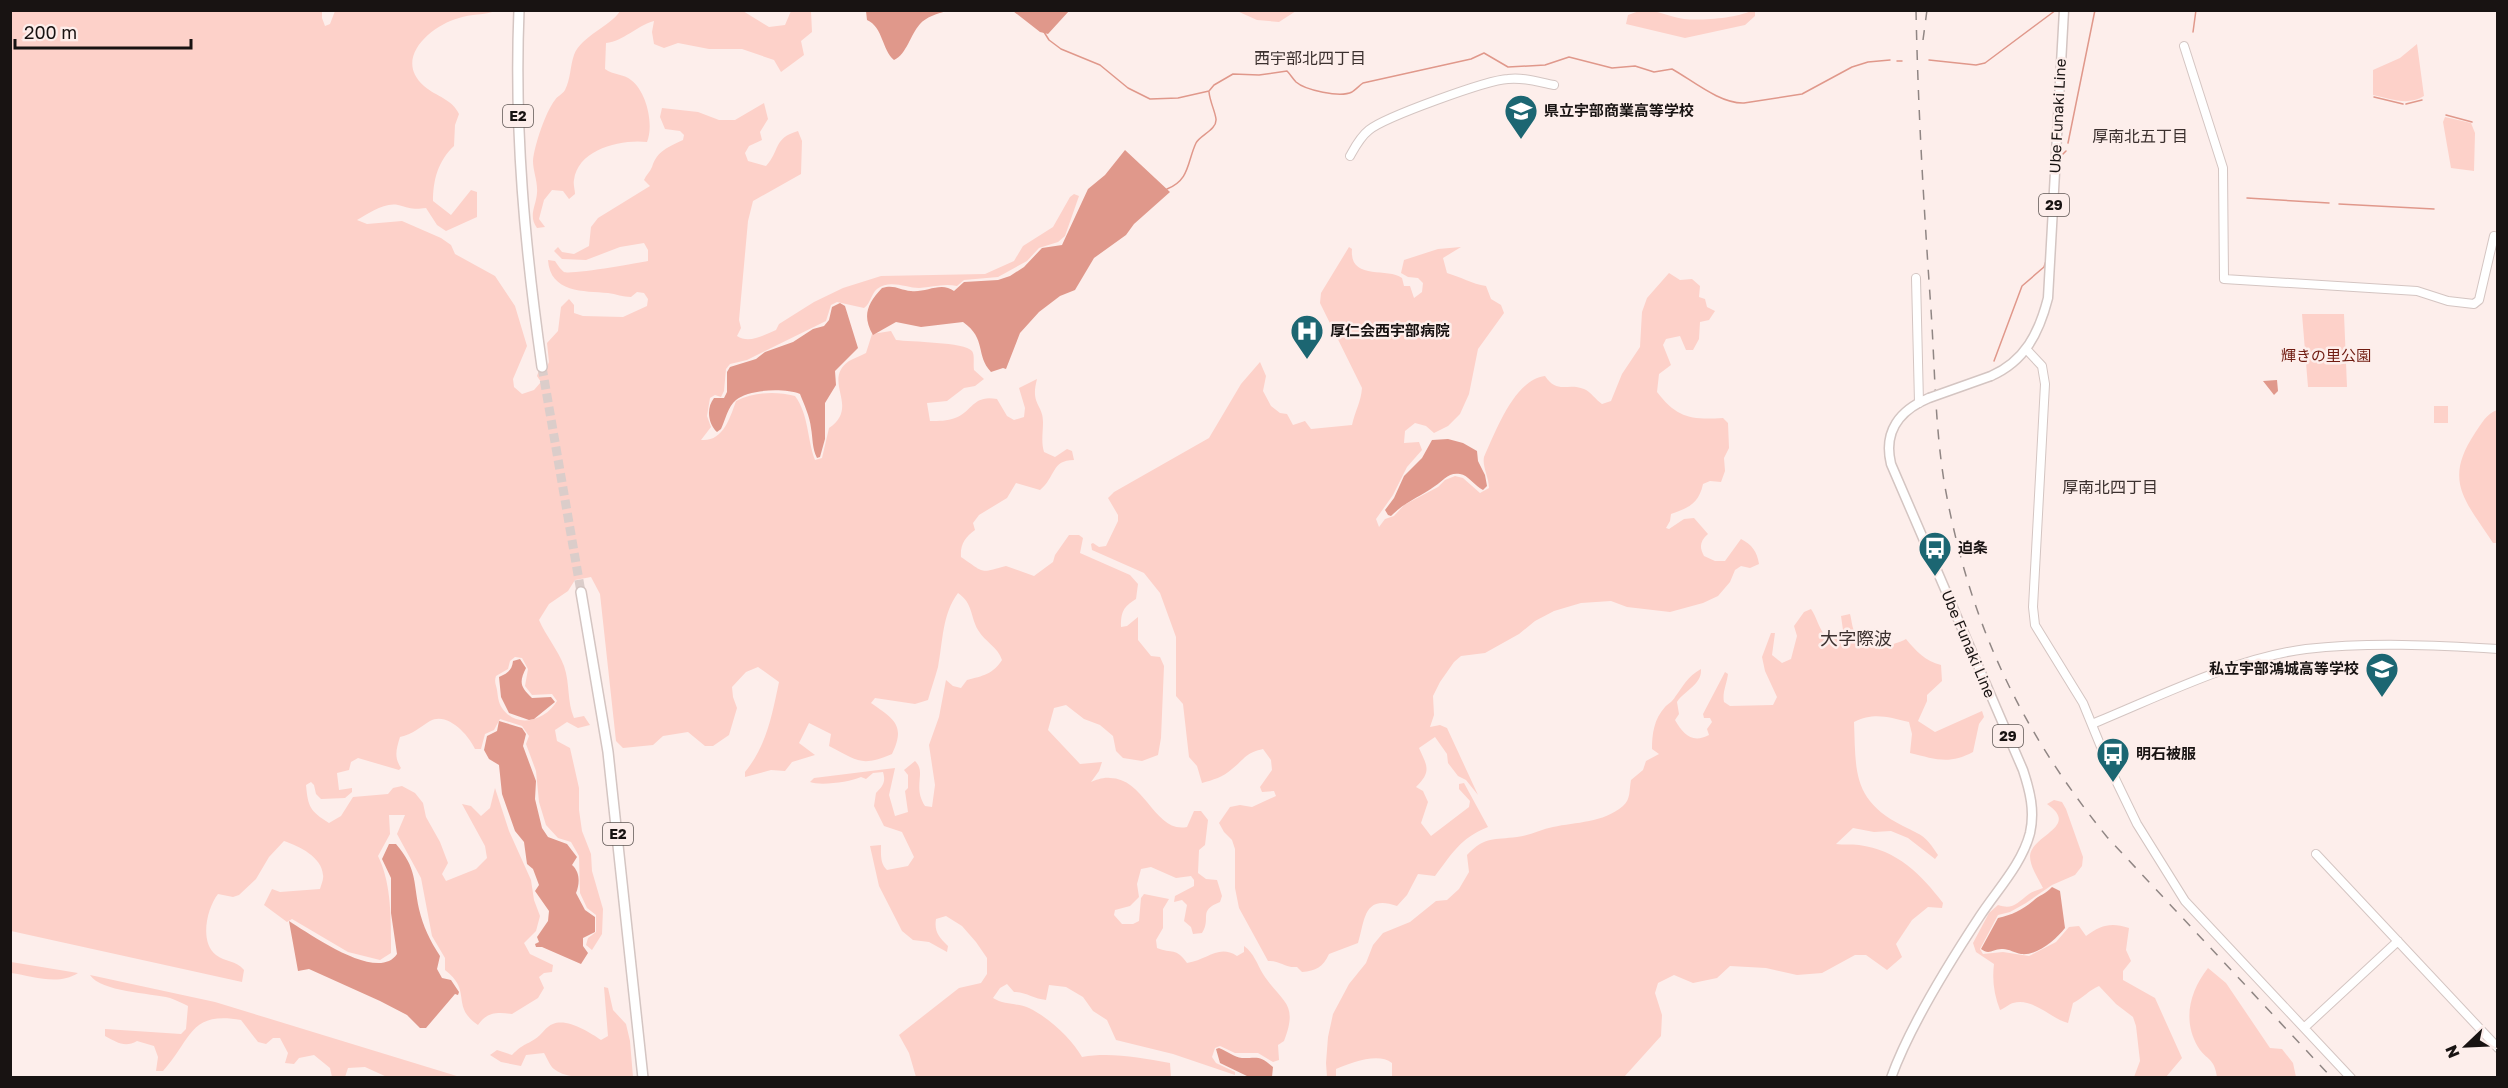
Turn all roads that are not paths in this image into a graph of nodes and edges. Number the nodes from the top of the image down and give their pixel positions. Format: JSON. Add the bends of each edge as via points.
{"nodes":[{"id":1,"x":519,"y":10,"type":"edge"},
{"id":2,"x":2064,"y":10,"type":"edge"},
{"id":3,"x":2184,"y":46,"type":"dead end"},
{"id":4,"x":1554,"y":85,"type":"dead end"},
{"id":5,"x":1350,"y":156,"type":"dead end"},
{"id":6,"x":2494,"y":236,"type":"dead end"},
{"id":7,"x":1916,"y":278,"type":"dead end"},
{"id":8,"x":2027,"y":350,"type":"junction"},
{"id":9,"x":542,"y":367,"type":"tunnel mouth"},
{"id":10,"x":1918,"y":403,"type":"junction"},
{"id":11,"x":581,"y":592,"type":"tunnel mouth"},
{"id":12,"x":2498,"y":649,"type":"edge"},
{"id":13,"x":2092,"y":724,"type":"junction"},
{"id":14,"x":2316,"y":854,"type":"dead end"},
{"id":15,"x":2398,"y":941,"type":"junction"},
{"id":16,"x":2306,"y":1028,"type":"junction"},
{"id":17,"x":2498,"y":1048,"type":"edge"},
{"id":18,"x":643,"y":1077,"type":"edge"},
{"id":19,"x":1891,"y":1077,"type":"edge"},
{"id":20,"x":2351,"y":1077,"type":"edge"}],
"edges":[{"from":1,"to":9,"type":"highway","number":"E2","via":[[518,123],[524,221]]},
{"from":2,"to":8,"type":"main road","name":"Ube Funaki Line","number":"29","via":[[2050,282],[2046,308]]},
{"from":3,"to":6,"type":"street","via":[[2223,168],[2224,279],[2417,291],[2474,304],[2479,300]]},
{"from":4,"to":5,"type":"street","via":[[1520,78],[1502,79],[1430,103],[1372,128]]},
{"from":7,"to":10,"type":"street"},
{"from":8,"to":10,"type":"main road","name":"Ube Funaki Line","number":"29","bridge":true,"via":[[1991,376]]},
{"from":8,"to":13,"type":"street","via":[[2042,366],[2045,384],[2033,617],[2078,692]]},
{"from":10,"to":19,"type":"main road","name":"Ube Funaki Line","number":"29","via":[[1901,414],[1892,429],[1888,443],[1891,464],[2023,770],[2032,813],[2030,833],[2021,854],[1957,951]]},
{"from":11,"to":18,"type":"highway","number":"E2","via":[[608,752]]},
{"from":12,"to":13,"type":"street","via":[[2415,645],[2306,650],[2190,683]]},
{"from":13,"to":16,"type":"street","via":[[2137,824],[2185,901]]},
{"from":14,"to":15,"type":"street"},
{"from":15,"to":16,"type":"street"},
{"from":15,"to":17,"type":"street"},
{"from":16,"to":20,"type":"street"}]}
